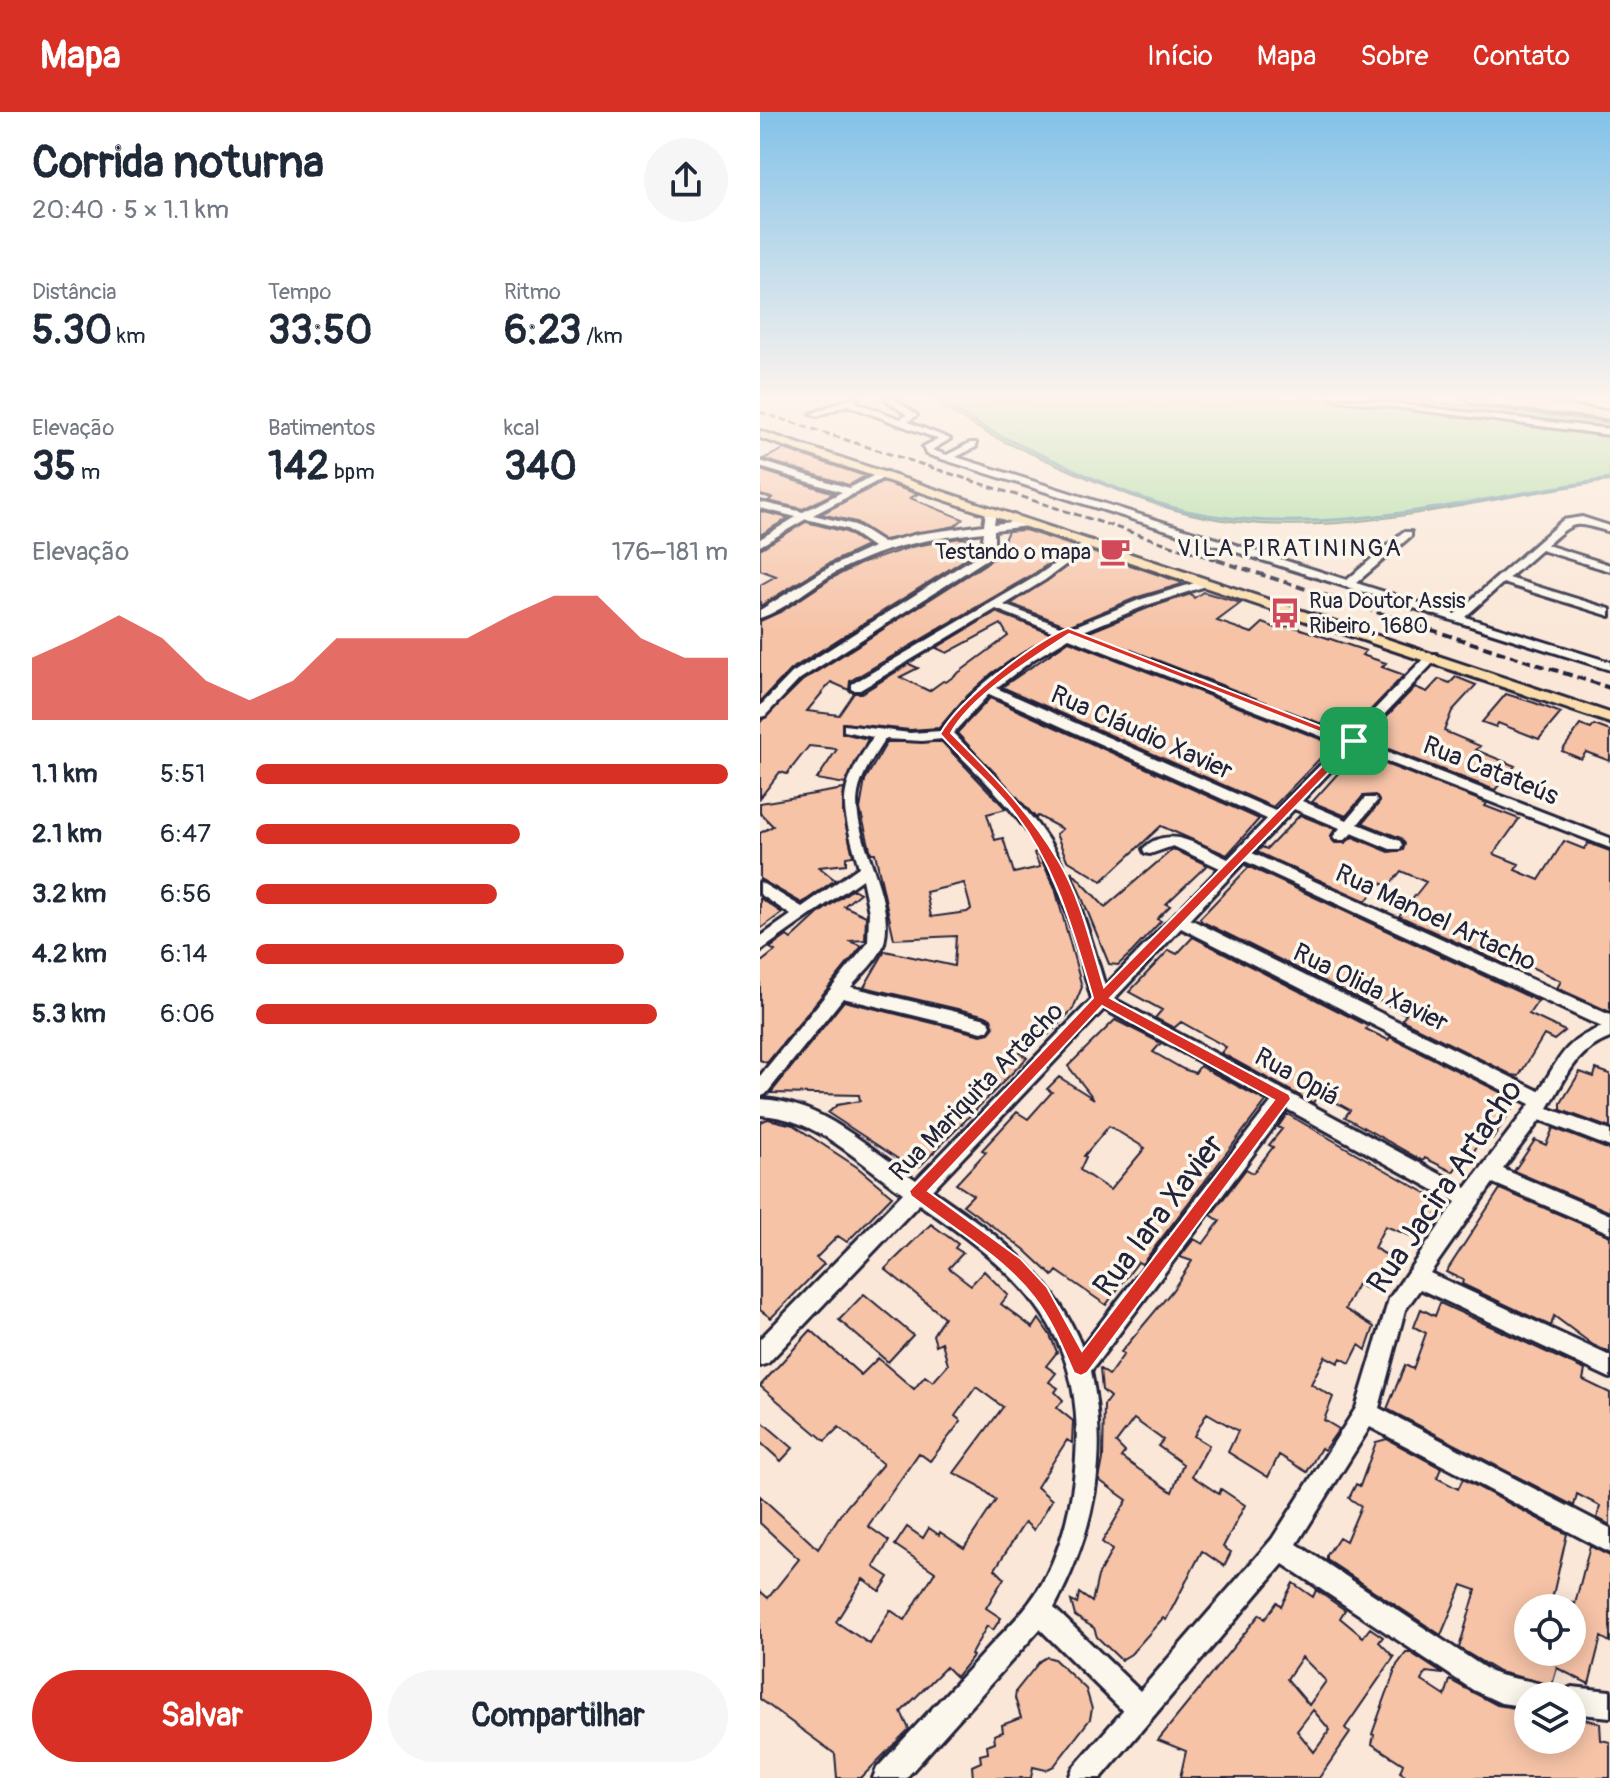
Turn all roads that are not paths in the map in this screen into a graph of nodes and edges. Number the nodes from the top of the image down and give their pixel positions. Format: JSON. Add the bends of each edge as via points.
{"nodes":[{"id":1,"x":802,"y":477,"type":"edge"},
{"id":2,"x":879,"y":477,"type":"edge"},
{"id":3,"x":892,"y":477,"type":"edge"},
{"id":4,"x":918,"y":477,"type":"edge"},
{"id":5,"x":1008,"y":477,"type":"edge"},
{"id":6,"x":850,"y":491,"type":"junction"},
{"id":7,"x":760,"y":505,"type":"edge"},
{"id":8,"x":991,"y":512,"type":"junction"},
{"id":9,"x":805,"y":515,"type":"junction"},
{"id":10,"x":1027,"y":523,"type":"junction"},
{"id":11,"x":988,"y":528,"type":"junction"},
{"id":12,"x":1610,"y":529,"type":"edge"},
{"id":13,"x":1407,"y":534,"type":"dead end"},
{"id":14,"x":760,"y":543,"type":"edge"},
{"id":15,"x":1088,"y":543,"type":"junction"},
{"id":16,"x":1539,"y":546,"type":"junction"},
{"id":17,"x":881,"y":547,"type":"junction"},
{"id":18,"x":1610,"y":568,"type":"edge"},
{"id":19,"x":1501,"y":579,"type":"junction"},
{"id":20,"x":1235,"y":581,"type":"junction"},
{"id":21,"x":1205,"y":583,"type":"junction"},
{"id":22,"x":1348,"y":584,"type":"junction"},
{"id":23,"x":995,"y":605,"type":"junction"},
{"id":24,"x":762,"y":612,"type":"edge"},
{"id":25,"x":1610,"y":613,"type":"edge"},
{"id":26,"x":1457,"y":618,"type":"junction"},
{"id":27,"x":1068,"y":631,"type":"junction"},
{"id":28,"x":1432,"y":657,"type":"junction"},
{"id":29,"x":1610,"y":666,"type":"edge"},
{"id":30,"x":856,"y":687,"type":"dead end"},
{"id":31,"x":987,"y":689,"type":"junction"},
{"id":32,"x":1610,"y":707,"type":"edge"},
{"id":33,"x":760,"y":713,"type":"edge"},
{"id":34,"x":1610,"y":718,"type":"edge"},
{"id":35,"x":849,"y":728,"type":"dead end"},
{"id":36,"x":946,"y":734,"type":"junction"},
{"id":37,"x":881,"y":735,"type":"junction"},
{"id":38,"x":1354,"y":741,"type":"junction"},
{"id":39,"x":1370,"y":801,"type":"dead end"},
{"id":40,"x":1293,"y":803,"type":"junction"},
{"id":41,"x":1277,"y":818,"type":"junction"},
{"id":42,"x":1344,"y":832,"type":"junction"},
{"id":43,"x":1610,"y":843,"type":"edge"},
{"id":44,"x":1395,"y":845,"type":"dead end"},
{"id":45,"x":1150,"y":849,"type":"dead end"},
{"id":46,"x":1242,"y":854,"type":"junction"},
{"id":47,"x":1229,"y":866,"type":"junction"},
{"id":48,"x":865,"y":870,"type":"junction"},
{"id":49,"x":760,"y":887,"type":"edge"},
{"id":50,"x":802,"y":914,"type":"junction"},
{"id":51,"x":1179,"y":920,"type":"junction"},
{"id":52,"x":760,"y":945,"type":"edge"},
{"id":53,"x":839,"y":991,"type":"junction"},
{"id":54,"x":1100,"y":999,"type":"junction"},
{"id":55,"x":1610,"y":1023,"type":"edge"},
{"id":56,"x":982,"y":1025,"type":"dead end"},
{"id":57,"x":1610,"y":1031,"type":"edge"},
{"id":58,"x":760,"y":1089,"type":"edge"},
{"id":59,"x":1284,"y":1099,"type":"junction"},
{"id":60,"x":1538,"y":1106,"type":"junction"},
{"id":61,"x":760,"y":1107,"type":"edge"},
{"id":62,"x":1610,"y":1139,"type":"edge"},
{"id":63,"x":1491,"y":1173,"type":"junction"},
{"id":64,"x":916,"y":1191,"type":"junction"},
{"id":65,"x":1469,"y":1199,"type":"junction"},
{"id":66,"x":1610,"y":1224,"type":"edge"},
{"id":67,"x":1416,"y":1277,"type":"junction"},
{"id":68,"x":760,"y":1355,"type":"edge"},
{"id":69,"x":1081,"y":1367,"type":"junction"},
{"id":70,"x":1610,"y":1367,"type":"edge"},
{"id":71,"x":1366,"y":1413,"type":"junction"},
{"id":72,"x":1610,"y":1541,"type":"edge"},
{"id":73,"x":1281,"y":1548,"type":"junction"},
{"id":74,"x":1039,"y":1611,"type":"junction"},
{"id":75,"x":1514,"y":1692,"type":"edge"},
{"id":76,"x":1586,"y":1701,"type":"edge"},
{"id":77,"x":1610,"y":1704,"type":"edge"},
{"id":78,"x":1142,"y":1711,"type":"junction"},
{"id":79,"x":1091,"y":1775,"type":"edge"},
{"id":80,"x":887,"y":1778,"type":"edge"}],
"edges":[{"from":1,"to":6,"type":"street"},
{"from":2,"to":6,"type":"street"},
{"from":3,"to":8,"type":"main road"},
{"from":4,"to":20,"type":"main road"},
{"from":5,"to":22,"type":"street"},
{"from":6,"to":9,"type":"street"},
{"from":7,"to":9,"type":"street"},
{"from":8,"to":10,"type":"main road"},
{"from":8,"to":11,"type":"street"},
{"from":9,"to":14,"type":"street"},
{"from":9,"to":17,"type":"street","via":[[861,531]]},
{"from":10,"to":11,"type":"street"},
{"from":10,"to":15,"type":"main road"},
{"from":11,"to":17,"type":"street"},
{"from":11,"to":33,"type":"street","via":[[990,545],[978,562],[796,676]]},
{"from":12,"to":16,"type":"street","via":[[1582,520],[1567,522]]},
{"from":13,"to":22,"type":"street"},
{"from":15,"to":21,"type":"main road"},
{"from":15,"to":23,"type":"street"},
{"from":16,"to":18,"type":"street"},
{"from":16,"to":19,"type":"street"},
{"from":17,"to":24,"type":"street"},
{"from":19,"to":25,"type":"street"},
{"from":19,"to":26,"type":"street"},
{"from":20,"to":21,"type":"main road"},
{"from":20,"to":32,"type":"main road"},
{"from":21,"to":27,"type":"street"},
{"from":21,"to":28,"type":"main road"},
{"from":22,"to":26,"type":"street"},
{"from":23,"to":27,"type":"street","name":"Rua Catateús"},
{"from":23,"to":30,"type":"street"},
{"from":26,"to":29,"type":"street"},
{"from":27,"to":31,"type":"street"},
{"from":27,"to":38,"type":"street","name":"Rua Catateús"},
{"from":28,"to":34,"type":"main road"},
{"from":28,"to":38,"type":"street","name":"Rua Mariquita Artacho"},
{"from":31,"to":36,"type":"street"},
{"from":31,"to":41,"type":"street","name":"Rua Cláudio Xavier"},
{"from":35,"to":37,"type":"street"},
{"from":36,"to":37,"type":"street"},
{"from":36,"to":54,"type":"street","via":[[1010,799],[1053,862],[1071,901]]},
{"from":37,"to":48,"type":"street","via":[[851,787]]},
{"from":38,"to":40,"type":"street","name":"Rua Mariquita Artacho"},
{"from":38,"to":43,"type":"street","name":"Rua Catateús"},
{"from":39,"to":42,"type":"street"},
{"from":40,"to":41,"type":"street","name":"Rua Mariquita Artacho"},
{"from":40,"to":42,"type":"street"},
{"from":41,"to":46,"type":"street","name":"Rua Mariquita Artacho"},
{"from":42,"to":44,"type":"street"},
{"from":45,"to":47,"type":"street","via":[[1175,841]]},
{"from":46,"to":47,"type":"street","name":"Rua Mariquita Artacho"},
{"from":46,"to":55,"type":"street","name":"Rua Manoel Artacho"},
{"from":47,"to":51,"type":"street","name":"Rua Mariquita Artacho"},
{"from":48,"to":50,"type":"street"},
{"from":48,"to":53,"type":"street","via":[[879,931],[876,945]]},
{"from":49,"to":50,"type":"street"},
{"from":50,"to":52,"type":"street"},
{"from":51,"to":54,"type":"street","name":"Rua Mariquita Artacho"},
{"from":51,"to":60,"type":"street","name":"Rua Olida Xavier"},
{"from":53,"to":56,"type":"street"},
{"from":53,"to":58,"type":"street"},
{"from":54,"to":59,"type":"street","name":"Rua Opiá"},
{"from":54,"to":64,"type":"street","name":"Rua Mariquita Artacho"},
{"from":57,"to":60,"type":"street","name":"Rua Jacira Artacho","via":[[1575,1049]]},
{"from":59,"to":65,"type":"street","name":"Rua Opiá"},
{"from":59,"to":69,"type":"street","name":"Rua Iara Xavier"},
{"from":60,"to":62,"type":"street","name":"Rua Olida Xavier"},
{"from":60,"to":63,"type":"street","name":"Rua Jacira Artacho"},
{"from":61,"to":64,"type":"street","via":[[799,1112]]},
{"from":63,"to":65,"type":"street","name":"Rua Jacira Artacho"},
{"from":63,"to":66,"type":"street"},
{"from":64,"to":68,"type":"street","name":"Rua Mariquita Artacho"},
{"from":64,"to":69,"type":"street","via":[[1015,1265],[1041,1293]]},
{"from":65,"to":67,"type":"street","name":"Rua Jacira Artacho"},
{"from":67,"to":70,"type":"street"},
{"from":67,"to":71,"type":"street","name":"Rua Jacira Artacho","via":[[1396,1306]]},
{"from":69,"to":74,"type":"street","via":[[1089,1408],[1086,1482],[1057,1581]]},
{"from":71,"to":72,"type":"street"},
{"from":71,"to":73,"type":"street","name":"Rua Jacira Artacho"},
{"from":73,"to":75,"type":"street","via":[[1482,1681]]},
{"from":73,"to":78,"type":"street","name":"Rua Jacira Artacho"},
{"from":74,"to":78,"type":"street"},
{"from":74,"to":80,"type":"street"},
{"from":76,"to":77,"type":"street"},
{"from":78,"to":79,"type":"street","name":"Rua Jacira Artacho"}]}
